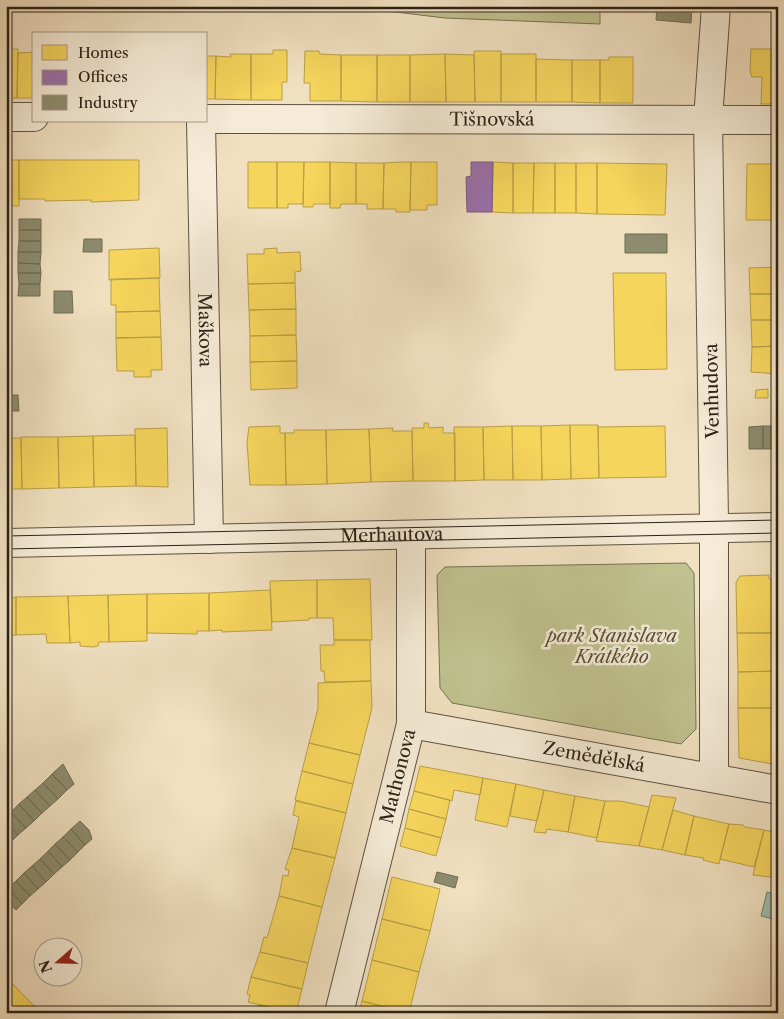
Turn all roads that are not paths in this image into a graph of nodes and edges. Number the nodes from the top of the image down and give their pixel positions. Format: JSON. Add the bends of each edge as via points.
{"nodes":[{"id":1,"x":716,"y":6,"type":"edge"},
{"id":2,"x":6,"y":117,"type":"edge"},
{"id":3,"x":32,"y":117,"type":"edge"},
{"id":4,"x":208,"y":119,"type":"edge"},
{"id":5,"x":708,"y":119,"type":"junction"},
{"id":6,"x":778,"y":120,"type":"edge"},
{"id":7,"x":201,"y":122,"type":"edge"},
{"id":8,"x":778,"y":527,"type":"edge"},
{"id":9,"x":714,"y":528,"type":"junction"},
{"id":10,"x":411,"y":535,"type":"junction"},
{"id":11,"x":209,"y":539,"type":"junction"},
{"id":12,"x":6,"y":543,"type":"edge"},
{"id":13,"x":411,"y":724,"type":"junction"},
{"id":14,"x":714,"y":777,"type":"junction"},
{"id":15,"x":778,"y":790,"type":"edge"},
{"id":16,"x":339,"y":1013,"type":"edge"}],
"edges":[{"from":1,"to":5,"type":"street","name":"Venhudova"},
{"from":2,"to":3,"type":"street"},
{"from":4,"to":5,"type":"street","name":"Tišnovská"},
{"from":5,"to":6,"type":"street","name":"Tišnovská"},
{"from":5,"to":9,"type":"street","name":"Venhudova"},
{"from":7,"to":11,"type":"street","name":"Maškova"},
{"from":8,"to":9,"type":"street","name":"Merhautova"},
{"from":9,"to":10,"type":"street","name":"Merhautova"},
{"from":9,"to":14,"type":"street","name":"Venhudova"},
{"from":10,"to":11,"type":"street","name":"Merhautova"},
{"from":10,"to":13,"type":"street","name":"Mathonova"},
{"from":11,"to":12,"type":"street","name":"Merhautova"},
{"from":13,"to":14,"type":"street","name":"Zemědělská"},
{"from":13,"to":16,"type":"street","name":"Mathonova"},
{"from":14,"to":15,"type":"street","name":"Zemědělská"}]}
